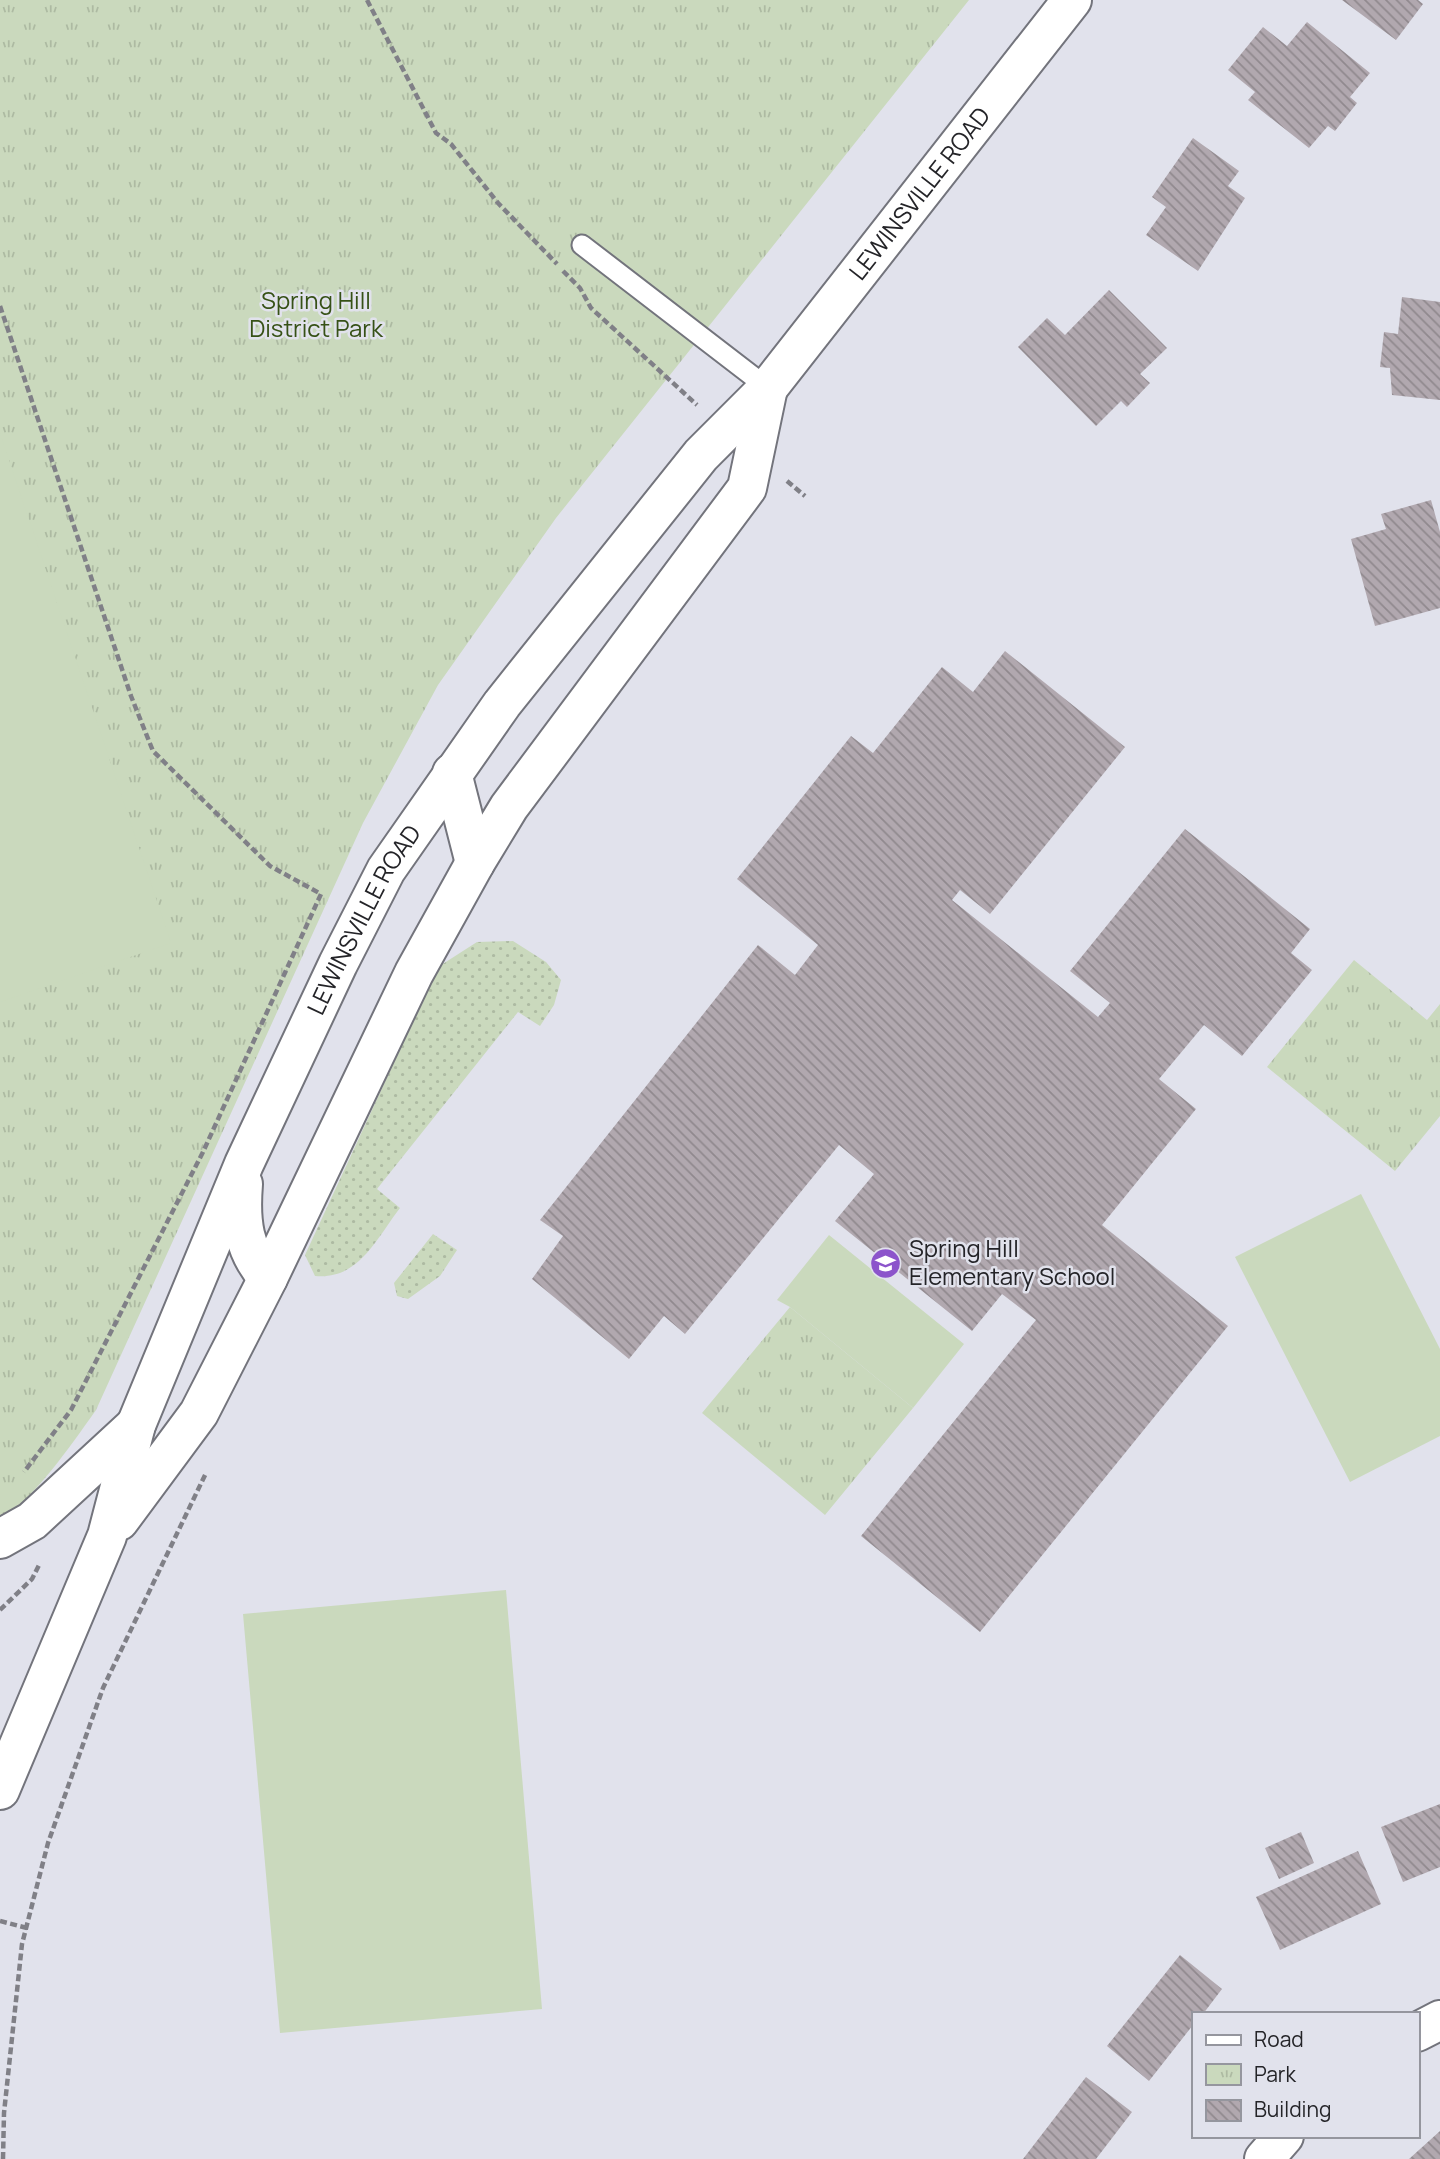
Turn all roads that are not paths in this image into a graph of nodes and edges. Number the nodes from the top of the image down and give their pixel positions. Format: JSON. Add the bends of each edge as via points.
{"nodes":[{"id":1,"x":1072,"y":0,"type":"edge"},
{"id":2,"x":582,"y":245,"type":"dead end"},
{"id":3,"x":768,"y":388,"type":"junction"},
{"id":4,"x":452,"y":774,"type":"junction"},
{"id":5,"x":475,"y":863,"type":"junction"},
{"id":6,"x":244,"y":1164,"type":"junction"},
{"id":7,"x":268,"y":1278,"type":"junction"},
{"id":8,"x":136,"y":1425,"type":"junction"},
{"id":9,"x":16,"y":1530,"type":"edge"},
{"id":10,"x":107,"y":1536,"type":"junction"},
{"id":11,"x":0,"y":1790,"type":"edge"},
{"id":12,"x":1440,"y":2020,"type":"edge"},
{"id":13,"x":1419,"y":2031,"type":"edge"},
{"id":14,"x":1282,"y":2138,"type":"edge"},
{"id":15,"x":1264,"y":2159,"type":"edge"}],
"edges":[{"from":1,"to":3,"type":"main road","name":"LEWINSVILLE ROAD"},
{"from":2,"to":3,"type":"lane"},
{"from":3,"to":4,"type":"main road","name":"LEWINSVILLE ROAD","via":[[701,456],[502,704]]},
{"from":3,"to":5,"type":"main road","name":"LEWINSVILLE ROAD","via":[[747,488],[509,807]]},
{"from":4,"to":5,"type":"main road"},
{"from":4,"to":6,"type":"main road","name":"LEWINSVILLE ROAD","via":[[386,870]]},
{"from":5,"to":7,"type":"main road","name":"LEWINSVILLE ROAD","via":[[414,973]]},
{"from":6,"to":7,"type":"main road","via":[[242,1228],[253,1262]]},
{"from":6,"to":8,"type":"main road","name":"LEWINSVILLE ROAD"},
{"from":7,"to":10,"type":"main road","name":"LEWINSVILLE ROAD","via":[[199,1413]]},
{"from":8,"to":9,"type":"main road"},
{"from":8,"to":10,"type":"main road","name":"LEWINSVILLE ROAD"},
{"from":10,"to":11,"type":"main road","name":"LEWINSVILLE ROAD"},
{"from":12,"to":13,"type":"main road"},
{"from":14,"to":15,"type":"main road"}]}
